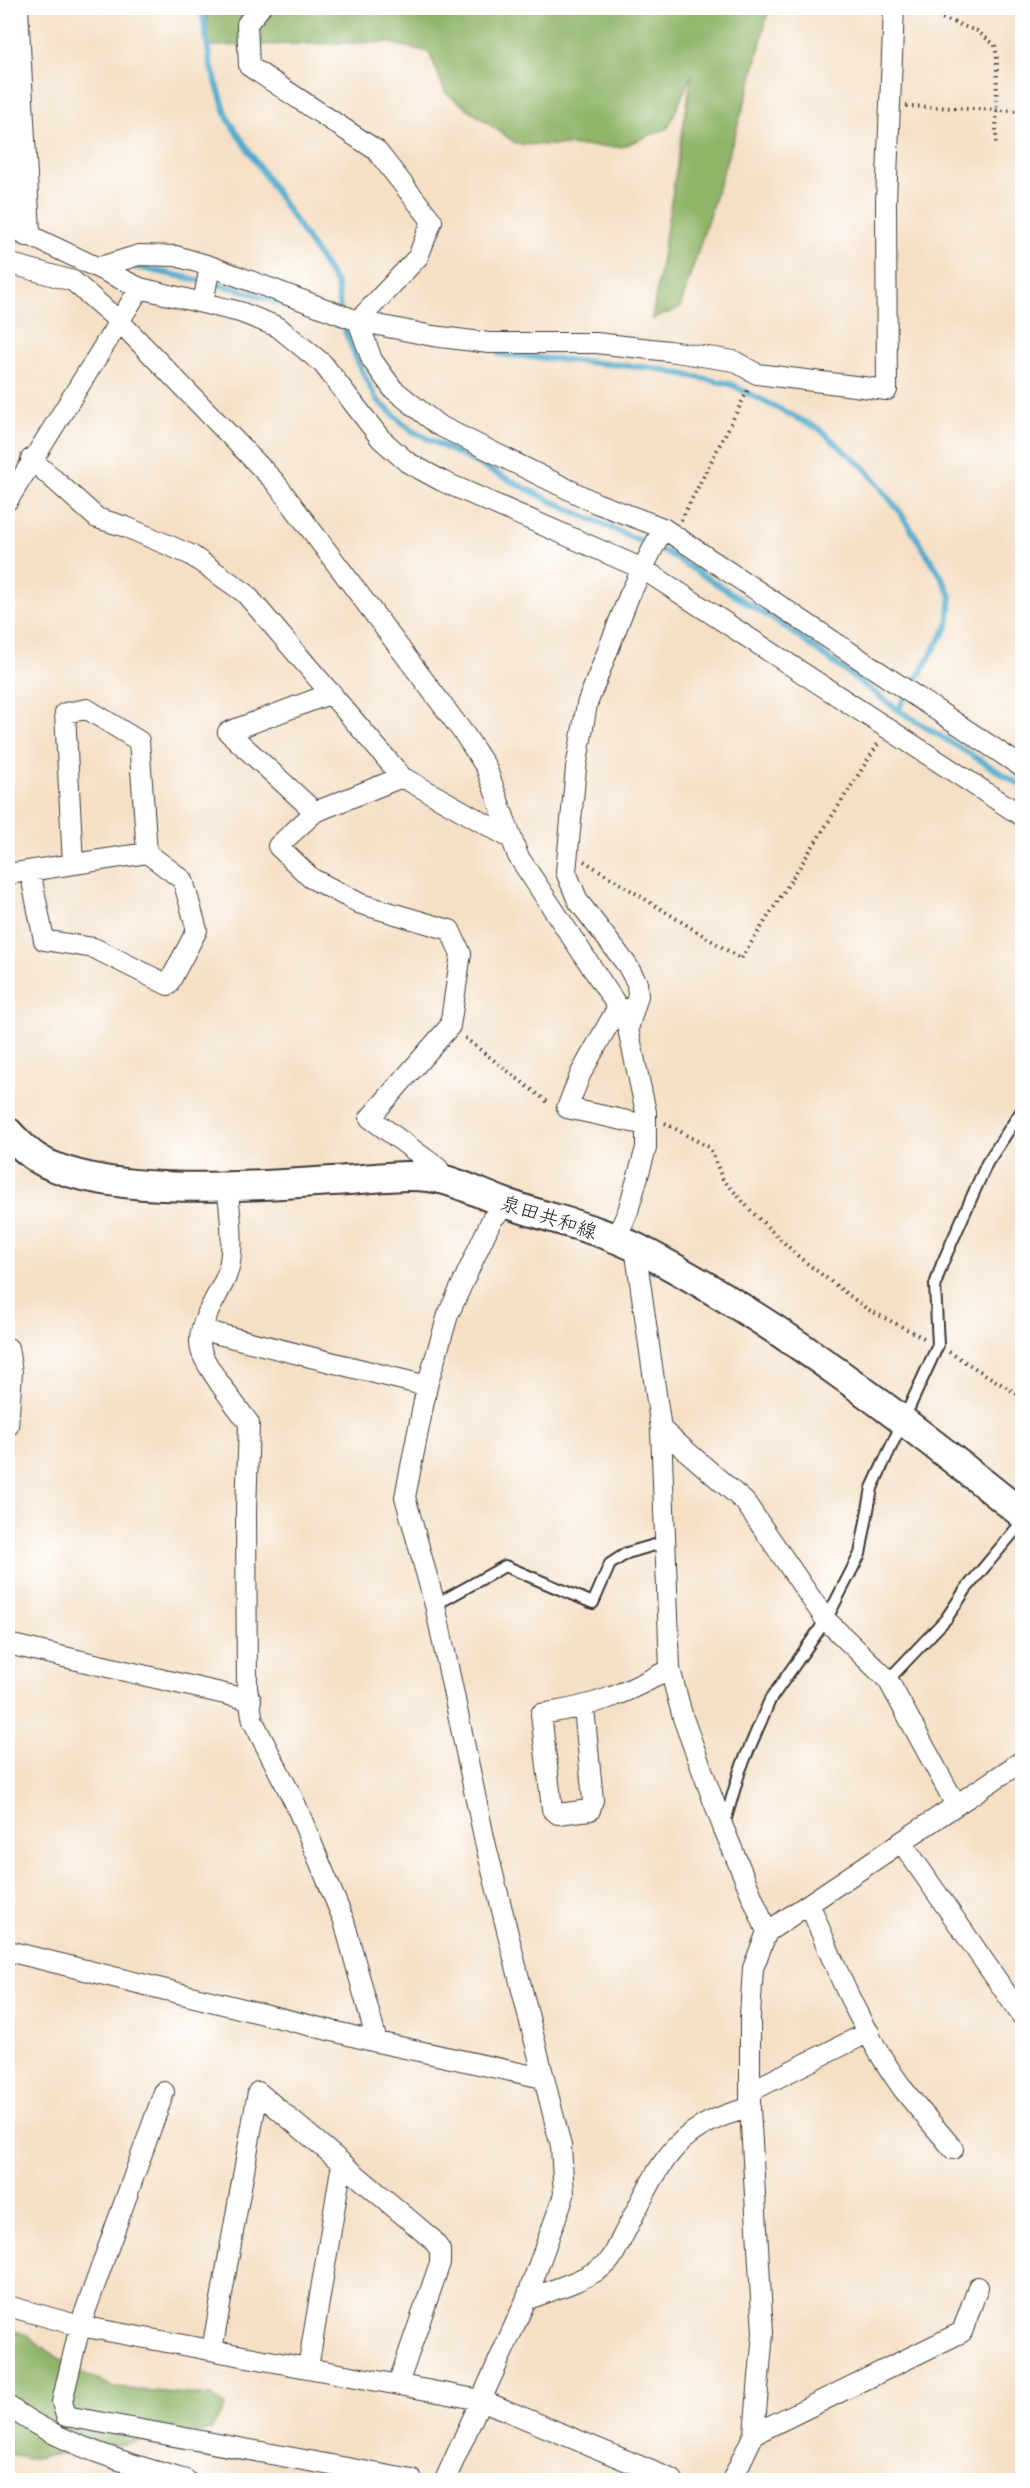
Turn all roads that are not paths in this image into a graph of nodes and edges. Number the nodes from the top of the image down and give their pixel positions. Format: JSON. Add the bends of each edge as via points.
{"nodes":[{"id":1,"x":15,"y":8,"type":"edge"},
{"id":2,"x":260,"y":8,"type":"edge"},
{"id":3,"x":894,"y":8,"type":"edge"},
{"id":4,"x":17,"y":229,"type":"edge"},
{"id":5,"x":8,"y":263,"type":"edge"},
{"id":6,"x":210,"y":266,"type":"junction"},
{"id":7,"x":100,"y":267,"type":"junction"},
{"id":8,"x":140,"y":288,"type":"junction"},
{"id":9,"x":204,"y":303,"type":"junction"},
{"id":10,"x":358,"y":321,"type":"junction"},
{"id":11,"x":120,"y":322,"type":"junction"},
{"id":12,"x":31,"y":459,"type":"junction"},
{"id":13,"x":8,"y":500,"type":"edge"},
{"id":14,"x":665,"y":534,"type":"junction"},
{"id":15,"x":643,"y":569,"type":"junction"},
{"id":16,"x":332,"y":693,"type":"junction"},
{"id":17,"x":1023,"y":767,"type":"edge"},
{"id":18,"x":402,"y":777,"type":"junction"},
{"id":19,"x":315,"y":812,"type":"junction"},
{"id":20,"x":1023,"y":816,"type":"edge"},
{"id":21,"x":512,"y":839,"type":"junction"},
{"id":22,"x":147,"y":853,"type":"junction"},
{"id":23,"x":73,"y":864,"type":"junction"},
{"id":24,"x":30,"y":871,"type":"junction"},
{"id":25,"x":8,"y":874,"type":"edge"},
{"id":26,"x":625,"y":1010,"type":"junction"},
{"id":27,"x":1023,"y":1110,"type":"edge"},
{"id":28,"x":646,"y":1119,"type":"junction"},
{"id":29,"x":8,"y":1132,"type":"edge"},
{"id":30,"x":443,"y":1179,"type":"junction"},
{"id":31,"x":227,"y":1185,"type":"junction"},
{"id":32,"x":508,"y":1204,"type":"junction"},
{"id":33,"x":626,"y":1243,"type":"junction"},
{"id":34,"x":202,"y":1330,"type":"junction"},
{"id":35,"x":8,"y":1348,"type":"edge"},
{"id":36,"x":427,"y":1386,"type":"junction"},
{"id":37,"x":903,"y":1421,"type":"junction"},
{"id":38,"x":8,"y":1426,"type":"edge"},
{"id":39,"x":661,"y":1429,"type":"junction"},
{"id":40,"x":1023,"y":1514,"type":"edge"},
{"id":41,"x":1023,"y":1522,"type":"edge"},
{"id":42,"x":664,"y":1542,"type":"junction"},
{"id":43,"x":435,"y":1605,"type":"junction"},
{"id":44,"x":826,"y":1620,"type":"junction"},
{"id":45,"x":8,"y":1644,"type":"edge"},
{"id":46,"x":670,"y":1669,"type":"junction"},
{"id":47,"x":888,"y":1680,"type":"junction"},
{"id":48,"x":250,"y":1700,"type":"junction"},
{"id":49,"x":584,"y":1708,"type":"junction"},
{"id":50,"x":1023,"y":1761,"type":"edge"},
{"id":51,"x":956,"y":1805,"type":"junction"},
{"id":52,"x":723,"y":1827,"type":"junction"},
{"id":53,"x":902,"y":1843,"type":"junction"},
{"id":54,"x":810,"y":1905,"type":"junction"},
{"id":55,"x":767,"y":1932,"type":"junction"},
{"id":56,"x":8,"y":1951,"type":"edge"},
{"id":57,"x":1023,"y":2016,"type":"edge"},
{"id":58,"x":869,"y":2032,"type":"junction"},
{"id":59,"x":377,"y":2042,"type":"junction"},
{"id":60,"x":543,"y":2078,"type":"junction"},
{"id":61,"x":164,"y":2092,"type":"dead end"},
{"id":62,"x":750,"y":2099,"type":"junction"},
{"id":63,"x":953,"y":2149,"type":"dead end"},
{"id":64,"x":342,"y":2163,"type":"junction"},
{"id":65,"x":978,"y":2287,"type":"dead end"},
{"id":66,"x":526,"y":2300,"type":"junction"},
{"id":67,"x":8,"y":2306,"type":"edge"},
{"id":68,"x":80,"y":2326,"type":"junction"},
{"id":69,"x":212,"y":2350,"type":"junction"},
{"id":70,"x":308,"y":2368,"type":"junction"},
{"id":71,"x":398,"y":2384,"type":"junction"},
{"id":72,"x":481,"y":2400,"type":"junction"},
{"id":73,"x":8,"y":2406,"type":"edge"},
{"id":74,"x":754,"y":2434,"type":"junction"},
{"id":75,"x":649,"y":2475,"type":"edge"},
{"id":76,"x":186,"y":2481,"type":"edge"},
{"id":77,"x":412,"y":2481,"type":"edge"},
{"id":78,"x":445,"y":2481,"type":"edge"},
{"id":79,"x":673,"y":2481,"type":"edge"},
{"id":80,"x":732,"y":2481,"type":"edge"}],
"edges":[{"from":1,"to":4,"type":"street"},
{"from":2,"to":10,"type":"street","via":[[247,24],[249,66],[375,150],[432,221],[418,257]]},
{"from":3,"to":10,"type":"street","via":[[886,201],[887,390],[757,374],[734,361],[669,351],[596,343],[489,343]]},
{"from":4,"to":7,"type":"street"},
{"from":5,"to":11,"type":"street","via":[[73,281]]},
{"from":6,"to":7,"type":"street","via":[[176,256],[139,255]]},
{"from":6,"to":9,"type":"street"},
{"from":6,"to":10,"type":"street"},
{"from":7,"to":8,"type":"street"},
{"from":8,"to":9,"type":"street"},
{"from":8,"to":11,"type":"street"},
{"from":9,"to":15,"type":"street","via":[[278,327],[323,364],[381,439],[407,462],[441,481]]},
{"from":10,"to":14,"type":"street","via":[[372,360],[393,389],[438,425]]},
{"from":11,"to":12,"type":"street"},
{"from":11,"to":21,"type":"street","via":[[275,482],[465,735],[486,767]]},
{"from":12,"to":13,"type":"street"},
{"from":12,"to":16,"type":"street","via":[[97,518],[191,555],[245,593]]},
{"from":14,"to":15,"type":"street"},
{"from":14,"to":17,"type":"street"},
{"from":15,"to":20,"type":"street"},
{"from":15,"to":26,"type":"street","via":[[587,704],[566,872],[572,889],[637,983],[638,996]]},
{"from":16,"to":18,"type":"street"},
{"from":16,"to":19,"type":"street","via":[[228,732]]},
{"from":18,"to":19,"type":"street"},
{"from":18,"to":21,"type":"street"},
{"from":19,"to":30,"type":"street","via":[[278,846],[311,878],[361,904],[450,930],[461,954],[450,1026],[370,1118],[438,1168]]},
{"from":21,"to":26,"type":"street","via":[[518,856]]},
{"from":22,"to":23,"type":"street"},
{"from":22,"to":23,"type":"street","via":[[139,741],[87,709],[65,713]]},
{"from":22,"to":24,"type":"street","via":[[183,880],[197,930],[168,985],[94,948],[44,940]]},
{"from":23,"to":24,"type":"street"},
{"from":24,"to":25,"type":"street"},
{"from":26,"to":28,"type":"street"},
{"from":26,"to":28,"type":"street","via":[[581,1073],[567,1108]]},
{"from":27,"to":37,"type":"lane","via":[[987,1163],[942,1264],[935,1285],[938,1345]]},
{"from":28,"to":33,"type":"street","via":[[646,1148],[628,1211]]},
{"from":29,"to":31,"type":"main road","name":"泉田共和線","via":[[24,1150],[52,1166],[96,1179],[151,1185]]},
{"from":30,"to":31,"type":"main road","name":"泉田共和線","via":[[406,1177]]},
{"from":30,"to":32,"type":"main road","name":"泉田共和線"},
{"from":31,"to":34,"type":"street","via":[[231,1214],[227,1276]]},
{"from":32,"to":33,"type":"main road","name":"泉田共和線"},
{"from":32,"to":36,"type":"street","via":[[492,1219],[448,1315]]},
{"from":33,"to":37,"type":"main road","name":"泉田共和線","via":[[779,1333]]},
{"from":33,"to":39,"type":"street"},
{"from":34,"to":36,"type":"street"},
{"from":34,"to":48,"type":"street","via":[[201,1351],[249,1423],[246,1522]]},
{"from":35,"to":38,"type":"street","via":[[12,1372]]},
{"from":36,"to":43,"type":"street","via":[[405,1497]]},
{"from":37,"to":40,"type":"main road","name":"泉田共和線"},
{"from":37,"to":44,"type":"lane","via":[[872,1488],[860,1554]]},
{"from":39,"to":42,"type":"street"},
{"from":39,"to":44,"type":"street","via":[[745,1502]]},
{"from":41,"to":47,"type":"lane","via":[[966,1588],[946,1619]]},
{"from":42,"to":43,"type":"lane","via":[[627,1553],[610,1564],[593,1603],[505,1566]]},
{"from":42,"to":46,"type":"street"},
{"from":43,"to":60,"type":"street","via":[[485,1842]]},
{"from":44,"to":47,"type":"street"},
{"from":44,"to":52,"type":"lane","via":[[770,1700],[740,1770]]},
{"from":45,"to":48,"type":"street"},
{"from":46,"to":49,"type":"street","via":[[625,1694]]},
{"from":46,"to":52,"type":"street","via":[[683,1718]]},
{"from":47,"to":51,"type":"street"},
{"from":48,"to":59,"type":"street","via":[[253,1721],[295,1803],[344,1921]]},
{"from":49,"to":49,"type":"street","via":[[541,1714],[552,1809],[558,1814],[590,1810],[593,1800]]},
{"from":50,"to":51,"type":"street"},
{"from":51,"to":53,"type":"street"},
{"from":52,"to":55,"type":"street"},
{"from":53,"to":54,"type":"street"},
{"from":53,"to":57,"type":"street"},
{"from":54,"to":55,"type":"street"},
{"from":54,"to":58,"type":"street","via":[[836,1970]]},
{"from":55,"to":62,"type":"street","via":[[753,1968]]},
{"from":56,"to":59,"type":"street"},
{"from":58,"to":62,"type":"street"},
{"from":58,"to":63,"type":"street","via":[[903,2088]]},
{"from":59,"to":60,"type":"street"},
{"from":60,"to":66,"type":"street","via":[[561,2146],[564,2195]]},
{"from":61,"to":68,"type":"street"},
{"from":62,"to":66,"type":"street","via":[[691,2133],[663,2160],[607,2265]]},
{"from":62,"to":74,"type":"street","via":[[763,2333]]},
{"from":64,"to":69,"type":"street","via":[[258,2092]]},
{"from":64,"to":70,"type":"street"},
{"from":64,"to":71,"type":"street","via":[[440,2250],[440,2263]]},
{"from":65,"to":74,"type":"street","via":[[962,2332]]},
{"from":66,"to":72,"type":"street"},
{"from":67,"to":68,"type":"street"},
{"from":68,"to":69,"type":"street"},
{"from":68,"to":77,"type":"street","via":[[62,2402],[66,2415]]},
{"from":69,"to":70,"type":"street"},
{"from":70,"to":71,"type":"street"},
{"from":71,"to":72,"type":"street"},
{"from":72,"to":75,"type":"street"},
{"from":72,"to":78,"type":"street"},
{"from":73,"to":76,"type":"street","via":[[33,2425]]},
{"from":74,"to":80,"type":"street"},
{"from":75,"to":79,"type":"street"}]}
